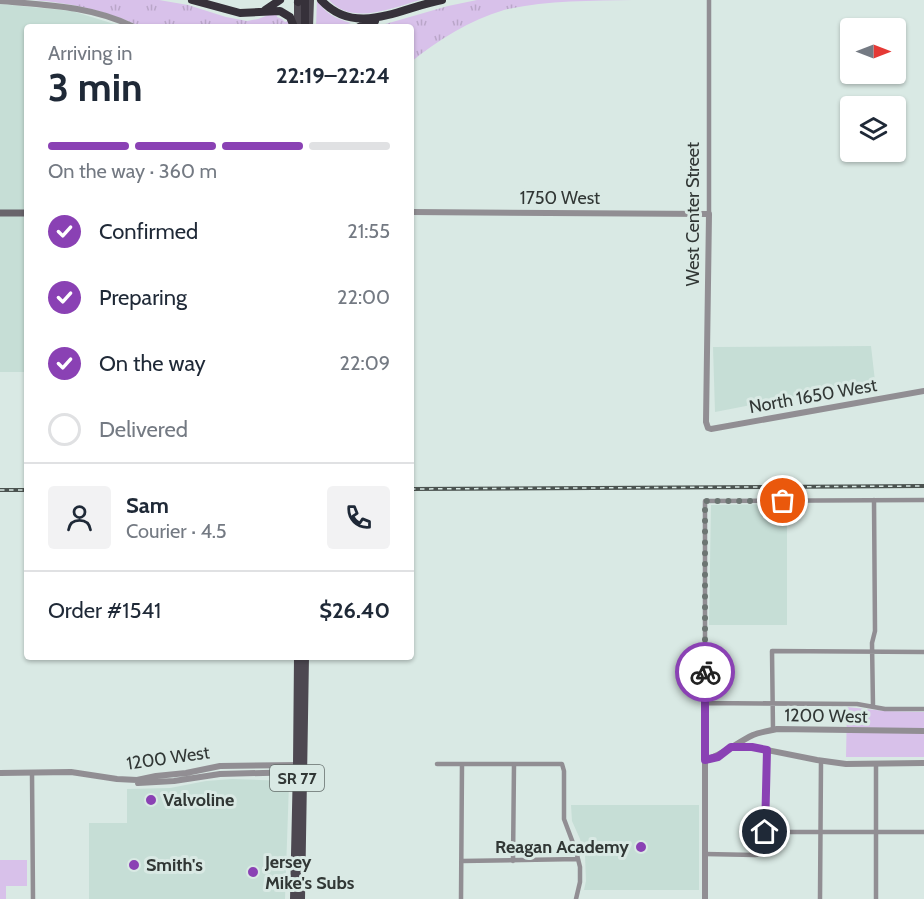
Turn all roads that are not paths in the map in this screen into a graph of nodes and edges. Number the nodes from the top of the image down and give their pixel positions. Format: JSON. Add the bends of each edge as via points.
{"nodes":[{"id":1,"x":192,"y":0,"type":"edge"},
{"id":2,"x":280,"y":0,"type":"edge"},
{"id":3,"x":310,"y":0,"type":"edge"},
{"id":4,"x":321,"y":0,"type":"edge"},
{"id":5,"x":442,"y":0,"type":"edge"},
{"id":6,"x":708,"y":0,"type":"edge"},
{"id":7,"x":0,"y":1,"type":"edge"},
{"id":8,"x":300,"y":1,"type":"edge"},
{"id":9,"x":256,"y":12,"type":"junction"},
{"id":10,"x":384,"y":17,"type":"junction"},
{"id":11,"x":127,"y":24,"type":"edge"},
{"id":12,"x":294,"y":24,"type":"edge"},
{"id":13,"x":296,"y":24,"type":"edge"},
{"id":14,"x":304,"y":24,"type":"edge"},
{"id":15,"x":309,"y":24,"type":"edge"},
{"id":16,"x":366,"y":24,"type":"edge"},
{"id":17,"x":414,"y":212,"type":"edge"},
{"id":18,"x":0,"y":213,"type":"edge"},
{"id":19,"x":24,"y":213,"type":"edge"},
{"id":20,"x":709,"y":213,"type":"junction"},
{"id":21,"x":924,"y":392,"type":"edge"},
{"id":22,"x":708,"y":428,"type":"joint"},
{"id":23,"x":874,"y":500,"type":"junction"},
{"id":24,"x":924,"y":500,"type":"edge"},
{"id":25,"x":872,"y":652,"type":"junction"},
{"id":26,"x":924,"y":652,"type":"edge"},
{"id":27,"x":298,"y":660,"type":"edge"},
{"id":28,"x":305,"y":660,"type":"edge"},
{"id":29,"x":705,"y":703,"type":"junction"},
{"id":30,"x":772,"y":704,"type":"junction"},
{"id":31,"x":873,"y":706,"type":"junction"},
{"id":32,"x":924,"y":709,"type":"edge"},
{"id":33,"x":773,"y":730,"type":"junction"},
{"id":34,"x":924,"y":732,"type":"edge"},
{"id":35,"x":731,"y":747,"type":"junction"},
{"id":36,"x":767,"y":750,"type":"junction"},
{"id":37,"x":705,"y":760,"type":"junction"},
{"id":38,"x":821,"y":761,"type":"junction"},
{"id":39,"x":924,"y":763,"type":"edge"},
{"id":40,"x":437,"y":764,"type":"dead end"},
{"id":41,"x":462,"y":764,"type":"junction"},
{"id":42,"x":514,"y":764,"type":"junction"},
{"id":43,"x":876,"y":764,"type":"junction"},
{"id":44,"x":301,"y":768,"type":"junction"},
{"id":45,"x":32,"y":774,"type":"junction"},
{"id":46,"x":0,"y":775,"type":"edge"},
{"id":47,"x":765,"y":832,"type":"junction"},
{"id":48,"x":876,"y":832,"type":"junction"},
{"id":49,"x":924,"y":832,"type":"edge"},
{"id":50,"x":820,"y":833,"type":"junction"},
{"id":51,"x":705,"y":854,"type":"junction"},
{"id":52,"x":578,"y":859,"type":"junction"},
{"id":53,"x":462,"y":861,"type":"junction"},
{"id":54,"x":513,"y":861,"type":"junction"},
{"id":55,"x":33,"y":899,"type":"edge"},
{"id":56,"x":294,"y":899,"type":"edge"},
{"id":57,"x":301,"y":899,"type":"edge"},
{"id":58,"x":461,"y":899,"type":"edge"},
{"id":59,"x":576,"y":899,"type":"edge"},
{"id":60,"x":705,"y":899,"type":"edge"},
{"id":61,"x":820,"y":899,"type":"edge"},
{"id":62,"x":876,"y":899,"type":"edge"}],
"edges":[{"from":1,"to":9,"type":"highway","via":[[235,12]]},
{"from":2,"to":9,"type":"highway"},
{"from":3,"to":15,"type":"main road"},
{"from":4,"to":10,"type":"highway","via":[[348,18]]},
{"from":5,"to":10,"type":"highway"},
{"from":6,"to":20,"type":"street","name":"West Center Street"},
{"from":7,"to":11,"type":"street","via":[[64,6]]},
{"from":8,"to":13,"type":"main road"},
{"from":8,"to":14,"type":"highway"},
{"from":9,"to":12,"type":"highway","via":[[282,12]]},
{"from":10,"to":16,"type":"highway"},
{"from":17,"to":20,"type":"street","name":"1750 West"},
{"from":18,"to":19,"type":"main road"},
{"from":20,"to":22,"type":"street","name":"West Center Street"},
{"from":21,"to":22,"type":"street","name":"North 1650 West"},
{"from":23,"to":24,"type":"street"},
{"from":23,"to":25,"type":"street"},
{"from":23,"to":29,"type":"street","via":[[705,501]]},
{"from":25,"to":26,"type":"street"},
{"from":25,"to":30,"type":"street","via":[[772,651]]},
{"from":25,"to":31,"type":"street"},
{"from":27,"to":44,"type":"main road","number":"SR 77"},
{"from":28,"to":44,"type":"main road","number":"SR 77"},
{"from":29,"to":30,"type":"street"},
{"from":29,"to":37,"type":"street"},
{"from":30,"to":31,"type":"street"},
{"from":30,"to":33,"type":"street"},
{"from":31,"to":32,"type":"street"},
{"from":33,"to":34,"type":"street","name":"1200 West"},
{"from":33,"to":35,"type":"street","name":"1200 West"},
{"from":35,"to":36,"type":"street","name":"1200 West"},
{"from":35,"to":37,"type":"street","name":"1200 West","via":[[718,757]]},
{"from":36,"to":38,"type":"street","name":"1200 West"},
{"from":36,"to":47,"type":"street"},
{"from":37,"to":51,"type":"street"},
{"from":38,"to":43,"type":"street","name":"1200 West"},
{"from":38,"to":50,"type":"street"},
{"from":39,"to":43,"type":"street","name":"1200 West"},
{"from":40,"to":41,"type":"street"},
{"from":41,"to":42,"type":"street"},
{"from":41,"to":53,"type":"street"},
{"from":42,"to":52,"type":"street","via":[[562,764],[564,819]]},
{"from":42,"to":54,"type":"street"},
{"from":43,"to":48,"type":"street"},
{"from":44,"to":45,"type":"street","name":"1200 West","via":[[220,766],[137,780],[71,772]]},
{"from":44,"to":56,"type":"main road","number":"SR 77"},
{"from":44,"to":57,"type":"main road","number":"SR 77"},
{"from":45,"to":46,"type":"street","name":"1200 West"},
{"from":45,"to":55,"type":"street"},
{"from":47,"to":50,"type":"street"},
{"from":47,"to":51,"type":"street","via":[[762,854]]},
{"from":48,"to":49,"type":"street"},
{"from":48,"to":50,"type":"street"},
{"from":48,"to":62,"type":"street"},
{"from":50,"to":61,"type":"street"},
{"from":51,"to":60,"type":"street"},
{"from":52,"to":54,"type":"street"},
{"from":52,"to":59,"type":"street","via":[[581,874]]},
{"from":53,"to":54,"type":"street"},
{"from":53,"to":58,"type":"street"}]}
